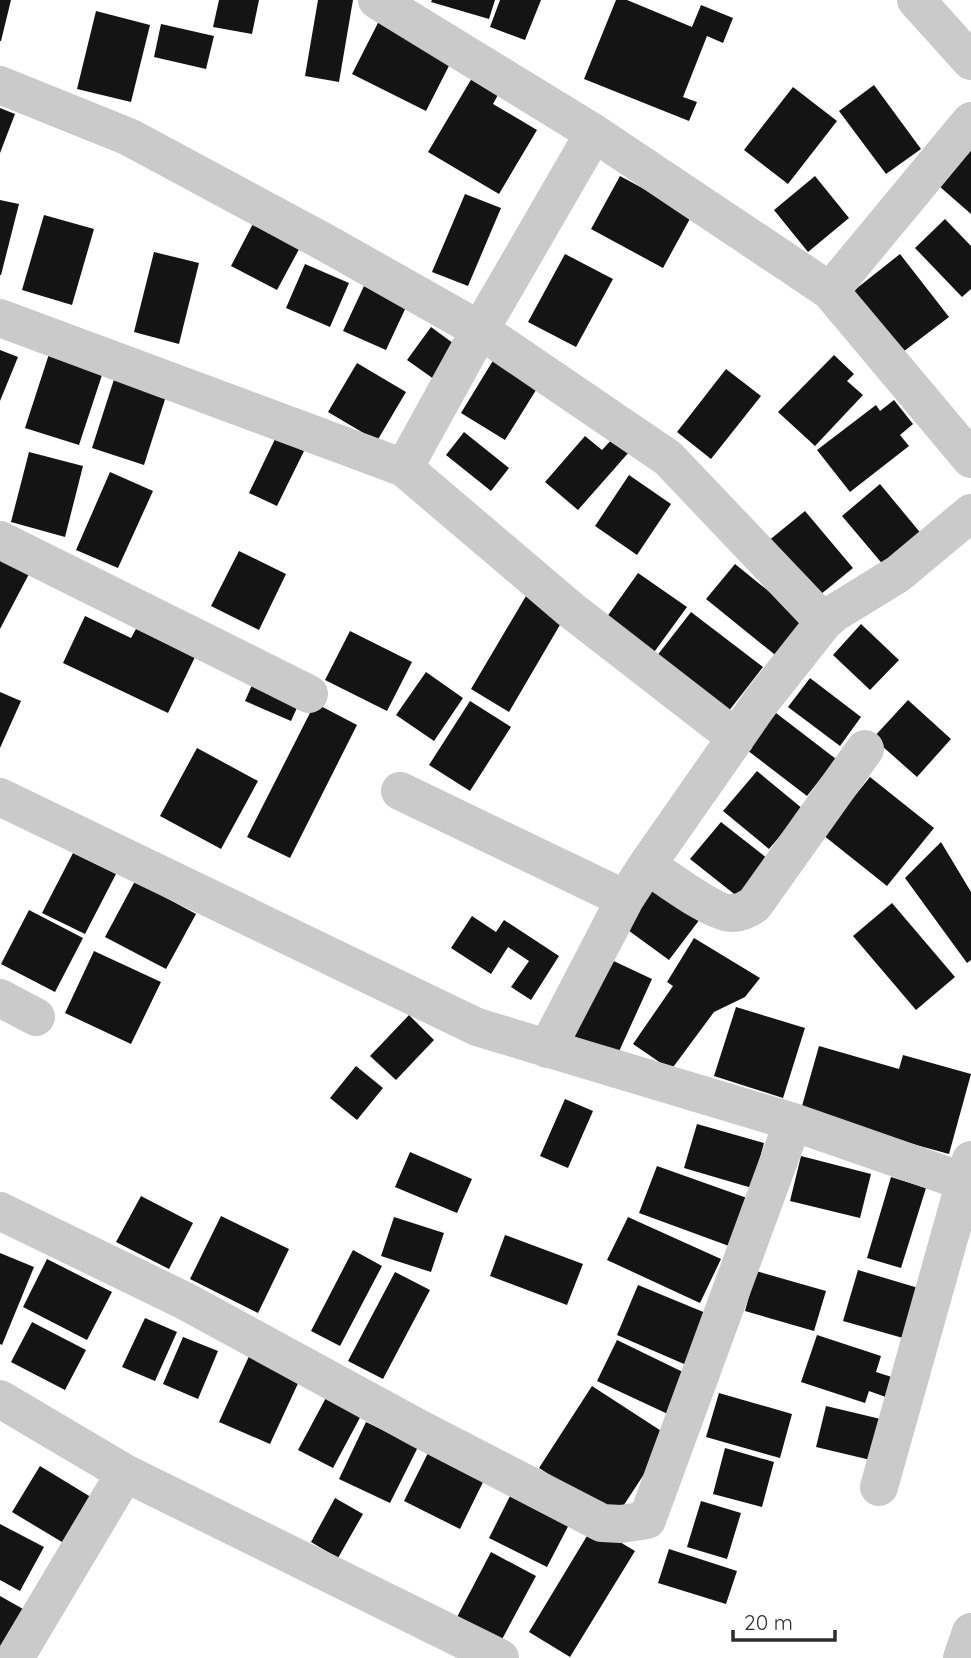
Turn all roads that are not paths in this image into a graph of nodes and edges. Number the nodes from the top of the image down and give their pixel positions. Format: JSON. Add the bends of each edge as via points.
{"nodes":[{"id":1,"x":916,"y":0,"type":"edge"},
{"id":2,"x":385,"y":2,"type":"edge"},
{"id":3,"x":971,"y":61,"type":"edge"},
{"id":4,"x":0,"y":85,"type":"edge"},
{"id":5,"x":971,"y":121,"type":"edge"},
{"id":6,"x":594,"y":133,"type":"junction"},
{"id":7,"x":830,"y":291,"type":"junction"},
{"id":8,"x":0,"y":318,"type":"edge"},
{"id":9,"x":480,"y":330,"type":"junction"},
{"id":10,"x":971,"y":459,"type":"edge"},
{"id":11,"x":404,"y":468,"type":"junction"},
{"id":12,"x":971,"y":513,"type":"edge"},
{"id":13,"x":0,"y":540,"type":"edge"},
{"id":14,"x":824,"y":622,"type":"junction"},
{"id":15,"x":309,"y":694,"type":"dead end"},
{"id":16,"x":736,"y":737,"type":"junction"},
{"id":17,"x":865,"y":749,"type":"dead end"},
{"id":18,"x":400,"y":791,"type":"dead end"},
{"id":19,"x":0,"y":797,"type":"edge"},
{"id":20,"x":647,"y":865,"type":"junction"},
{"id":21,"x":625,"y":899,"type":"junction"},
{"id":22,"x":0,"y":998,"type":"edge"},
{"id":23,"x":36,"y":1017,"type":"dead end"},
{"id":24,"x":547,"y":1049,"type":"junction"},
{"id":25,"x":793,"y":1122,"type":"junction"},
{"id":26,"x":969,"y":1175,"type":"edge"},
{"id":27,"x":0,"y":1211,"type":"edge"},
{"id":28,"x":0,"y":1399,"type":"edge"},
{"id":29,"x":125,"y":1473,"type":"junction"},
{"id":30,"x":879,"y":1487,"type":"dead end"},
{"id":31,"x":971,"y":1632,"type":"edge"},
{"id":32,"x":15,"y":1658,"type":"edge"},
{"id":33,"x":500,"y":1658,"type":"edge"},
{"id":34,"x":962,"y":1658,"type":"edge"}],
"edges":[{"from":1,"to":3,"type":"street"},
{"from":2,"to":6,"type":"street"},
{"from":4,"to":9,"type":"street","via":[[129,137]]},
{"from":5,"to":7,"type":"street"},
{"from":6,"to":7,"type":"street"},
{"from":6,"to":9,"type":"street"},
{"from":7,"to":10,"type":"street"},
{"from":8,"to":11,"type":"street"},
{"from":9,"to":11,"type":"street"},
{"from":9,"to":14,"type":"street","via":[[668,458]]},
{"from":11,"to":16,"type":"street","via":[[571,610]]},
{"from":12,"to":14,"type":"street","via":[[898,574]]},
{"from":13,"to":15,"type":"street"},
{"from":14,"to":16,"type":"street"},
{"from":16,"to":20,"type":"street"},
{"from":17,"to":20,"type":"street","via":[[754,905],[745,910],[732,914],[718,910]]},
{"from":18,"to":21,"type":"street"},
{"from":19,"to":24,"type":"street","via":[[477,1027]]},
{"from":20,"to":21,"type":"street"},
{"from":21,"to":24,"type":"street"},
{"from":22,"to":23,"type":"street"},
{"from":24,"to":25,"type":"street"},
{"from":25,"to":26,"type":"street"},
{"from":25,"to":27,"type":"street","via":[[647,1520],[621,1524],[602,1523],[185,1301]]},
{"from":26,"to":30,"type":"street"},
{"from":28,"to":29,"type":"street"},
{"from":29,"to":32,"type":"street"},
{"from":29,"to":33,"type":"street"},
{"from":31,"to":34,"type":"street"}]}
